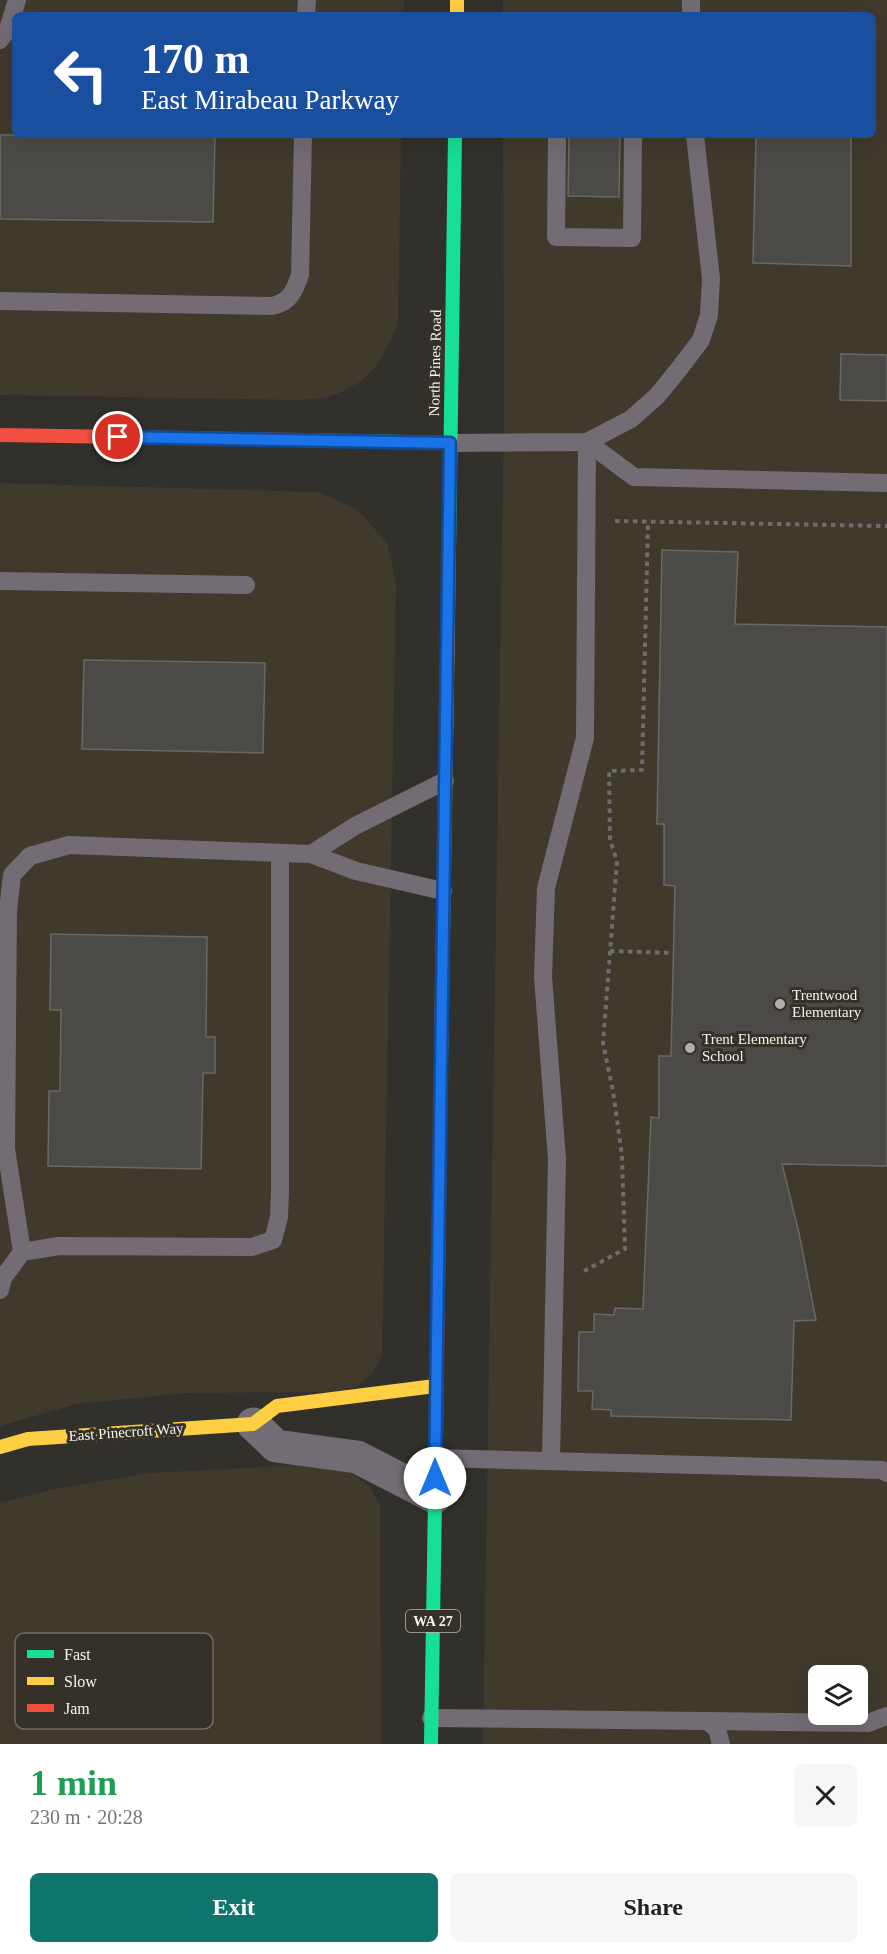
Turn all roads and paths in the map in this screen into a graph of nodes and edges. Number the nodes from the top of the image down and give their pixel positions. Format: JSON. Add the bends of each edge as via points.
{"nodes":[{"id":1,"x":12,"y":16,"type":"edge"},
{"id":2,"x":0,"y":40,"type":"edge"},
{"id":3,"x":303,"y":138,"type":"edge"},
{"id":4,"x":455,"y":138,"type":"edge"},
{"id":5,"x":557,"y":138,"type":"edge"},
{"id":6,"x":633,"y":138,"type":"edge"},
{"id":7,"x":695,"y":138,"type":"edge"},
{"id":8,"x":0,"y":301,"type":"edge"},
{"id":9,"x":0,"y":435,"type":"edge"},
{"id":10,"x":587,"y":442,"type":"junction"},
{"id":11,"x":450,"y":443,"type":"junction"},
{"id":12,"x":887,"y":483,"type":"edge"},
{"id":13,"x":586,"y":520,"type":"junction"},
{"id":14,"x":648,"y":522,"type":"junction"},
{"id":15,"x":887,"y":525,"type":"edge"},
{"id":16,"x":0,"y":581,"type":"edge"},
{"id":17,"x":246,"y":585,"type":"dead end"},
{"id":18,"x":445,"y":781,"type":"junction"},
{"id":19,"x":280,"y":853,"type":"junction"},
{"id":20,"x":311,"y":854,"type":"junction"},
{"id":21,"x":443,"y":891,"type":"junction"},
{"id":22,"x":610,"y":951,"type":"junction"},
{"id":23,"x":674,"y":952,"type":"dead end"},
{"id":24,"x":3,"y":1149,"type":"edge"},
{"id":25,"x":22,"y":1252,"type":"junction"},
{"id":26,"x":580,"y":1280,"type":"dead end"},
{"id":27,"x":0,"y":1290,"type":"edge"},
{"id":28,"x":435,"y":1386,"type":"junction"},
{"id":29,"x":253,"y":1424,"type":"junction"},
{"id":30,"x":0,"y":1447,"type":"edge"},
{"id":31,"x":435,"y":1458,"type":"junction"},
{"id":32,"x":551,"y":1461,"type":"junction"},
{"id":33,"x":887,"y":1473,"type":"edge"},
{"id":34,"x":435,"y":1497,"type":"junction"},
{"id":35,"x":887,"y":1716,"type":"edge"},
{"id":36,"x":431,"y":1718,"type":"junction"},
{"id":37,"x":707,"y":1721,"type":"junction"},
{"id":38,"x":431,"y":1744,"type":"edge"},
{"id":39,"x":721,"y":1744,"type":"edge"}],
"edges":[{"from":1,"to":2,"type":"lane"},
{"from":3,"to":8,"type":"lane","via":[[300,275],[293,295],[282,304]]},
{"from":4,"to":11,"type":"main road","name":"North Pines Road","number":"WA 27"},
{"from":5,"to":6,"type":"lane","via":[[556,237],[632,238]]},
{"from":7,"to":10,"type":"lane","via":[[711,279],[709,315],[701,340],[657,396],[631,419]]},
{"from":9,"to":11,"type":"main road"},
{"from":10,"to":11,"type":"lane"},
{"from":10,"to":12,"type":"lane","via":[[634,477]]},
{"from":10,"to":13,"type":"lane"},
{"from":11,"to":18,"type":"main road","name":"North Pines Road","number":"WA 27"},
{"from":13,"to":14,"type":"path"},
{"from":13,"to":32,"type":"lane","via":[[585,738],[546,888],[543,977],[557,1158]]},
{"from":14,"to":15,"type":"path"},
{"from":14,"to":22,"type":"path","via":[[642,770],[609,771],[610,840],[618,861]]},
{"from":16,"to":17,"type":"lane"},
{"from":18,"to":20,"type":"lane","via":[[356,826]]},
{"from":18,"to":21,"type":"main road","name":"North Pines Road","number":"WA 27"},
{"from":19,"to":20,"type":"lane"},
{"from":19,"to":24,"type":"lane","via":[[69,845],[30,856],[12,875]]},
{"from":19,"to":25,"type":"lane","via":[[280,1191],[273,1240],[252,1247],[59,1246]]},
{"from":20,"to":21,"type":"lane","via":[[356,871]]},
{"from":21,"to":28,"type":"main road","name":"North Pines Road","number":"WA 27"},
{"from":22,"to":23,"type":"path"},
{"from":22,"to":26,"type":"path","via":[[603,1043],[622,1156],[624,1249],[584,1270]]},
{"from":24,"to":25,"type":"lane"},
{"from":25,"to":27,"type":"lane","via":[[3,1278]]},
{"from":28,"to":29,"type":"main road","via":[[277,1406]]},
{"from":28,"to":31,"type":"main road","name":"North Pines Road","number":"WA 27"},
{"from":29,"to":30,"type":"main road","name":"East Pinecroft Way","via":[[28,1439]]},
{"from":29,"to":34,"type":"street","via":[[276,1446],[357,1457]]},
{"from":31,"to":32,"type":"lane"},
{"from":31,"to":34,"type":"main road","name":"North Pines Road","number":"WA 27"},
{"from":32,"to":33,"type":"lane"},
{"from":34,"to":36,"type":"main road","name":"North Pines Road","number":"WA 27"},
{"from":35,"to":37,"type":"lane","via":[[868,1723]]},
{"from":36,"to":37,"type":"lane"},
{"from":36,"to":38,"type":"main road","name":"North Pines Road","number":"WA 27"},
{"from":37,"to":39,"type":"lane","via":[[717,1729]]}]}
